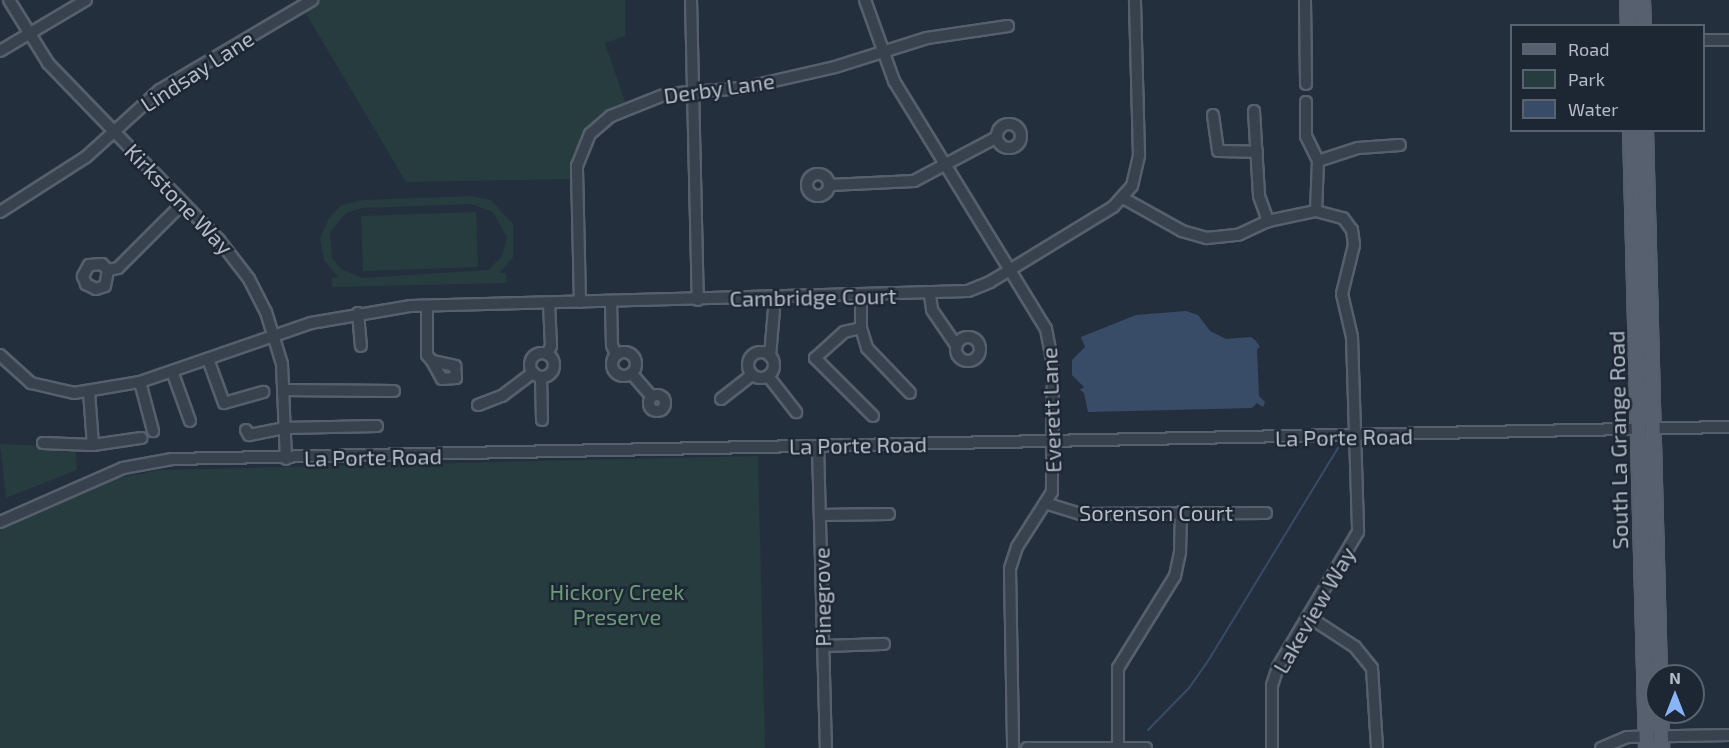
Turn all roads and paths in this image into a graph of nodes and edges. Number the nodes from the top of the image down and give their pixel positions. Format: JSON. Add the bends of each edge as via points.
{"nodes":[{"id":1,"x":9,"y":0,"type":"edge"},
{"id":2,"x":86,"y":0,"type":"edge"},
{"id":3,"x":312,"y":0,"type":"edge"},
{"id":4,"x":691,"y":0,"type":"edge"},
{"id":5,"x":865,"y":0,"type":"edge"},
{"id":6,"x":1135,"y":0,"type":"edge"},
{"id":7,"x":1305,"y":0,"type":"edge"},
{"id":8,"x":1628,"y":0,"type":"edge"},
{"id":9,"x":1642,"y":0,"type":"edge"},
{"id":10,"x":1629,"y":24,"type":"edge"},
{"id":11,"x":1643,"y":24,"type":"edge"},
{"id":12,"x":1008,"y":26,"type":"dead end"},
{"id":13,"x":29,"y":34,"type":"junction"},
{"id":14,"x":1705,"y":40,"type":"edge"},
{"id":15,"x":1729,"y":40,"type":"edge"},
{"id":16,"x":0,"y":51,"type":"edge"},
{"id":17,"x":883,"y":52,"type":"junction"},
{"id":18,"x":1306,"y":84,"type":"dead end"},
{"id":19,"x":693,"y":92,"type":"junction"},
{"id":20,"x":1306,"y":102,"type":"dead end"},
{"id":21,"x":1254,"y":111,"type":"dead end"},
{"id":22,"x":1213,"y":115,"type":"dead end"},
{"id":23,"x":113,"y":130,"type":"junction"},
{"id":24,"x":1631,"y":132,"type":"edge"},
{"id":25,"x":1645,"y":132,"type":"edge"},
{"id":26,"x":998,"y":137,"type":"dead end"},
{"id":27,"x":1400,"y":145,"type":"dead end"},
{"id":28,"x":1257,"y":152,"type":"junction"},
{"id":29,"x":1318,"y":161,"type":"junction"},
{"id":30,"x":945,"y":165,"type":"junction"},
{"id":31,"x":830,"y":185,"type":"dead end"},
{"id":32,"x":1123,"y":198,"type":"junction"},
{"id":33,"x":183,"y":203,"type":"junction"},
{"id":34,"x":1316,"y":211,"type":"junction"},
{"id":35,"x":0,"y":212,"type":"edge"},
{"id":36,"x":1268,"y":221,"type":"junction"},
{"id":37,"x":108,"y":270,"type":"dead end"},
{"id":38,"x":1011,"y":270,"type":"junction"},
{"id":39,"x":930,"y":295,"type":"junction"},
{"id":40,"x":861,"y":296,"type":"junction"},
{"id":41,"x":775,"y":298,"type":"junction"},
{"id":42,"x":698,"y":300,"type":"junction"},
{"id":43,"x":580,"y":302,"type":"junction"},
{"id":44,"x":611,"y":302,"type":"junction"},
{"id":45,"x":549,"y":303,"type":"junction"},
{"id":46,"x":427,"y":306,"type":"junction"},
{"id":47,"x":358,"y":313,"type":"junction"},
{"id":48,"x":861,"y":328,"type":"junction"},
{"id":49,"x":274,"y":336,"type":"junction"},
{"id":50,"x":956,"y":345,"type":"dead end"},
{"id":51,"x":361,"y":346,"type":"dead end"},
{"id":52,"x":547,"y":354,"type":"junction"},
{"id":53,"x":0,"y":355,"type":"edge"},
{"id":54,"x":616,"y":355,"type":"junction"},
{"id":55,"x":770,"y":356,"type":"junction"},
{"id":56,"x":208,"y":359,"type":"junction"},
{"id":57,"x":432,"y":362,"type":"dead end"},
{"id":58,"x":172,"y":371,"type":"junction"},
{"id":59,"x":632,"y":374,"type":"junction"},
{"id":60,"x":537,"y":375,"type":"junction"},
{"id":61,"x":752,"y":375,"type":"junction"},
{"id":62,"x":768,"y":376,"type":"junction"},
{"id":63,"x":140,"y":382,"type":"junction"},
{"id":64,"x":283,"y":390,"type":"junction"},
{"id":65,"x":394,"y":391,"type":"dead end"},
{"id":66,"x":89,"y":392,"type":"junction"},
{"id":67,"x":263,"y":393,"type":"dead end"},
{"id":68,"x":910,"y":393,"type":"dead end"},
{"id":69,"x":652,"y":397,"type":"dead end"},
{"id":70,"x":721,"y":399,"type":"dead end"},
{"id":71,"x":478,"y":405,"type":"dead end"},
{"id":72,"x":796,"y":412,"type":"dead end"},
{"id":73,"x":873,"y":416,"type":"dead end"},
{"id":74,"x":542,"y":420,"type":"dead end"},
{"id":75,"x":190,"y":421,"type":"dead end"},
{"id":76,"x":377,"y":426,"type":"dead end"},
{"id":77,"x":1729,"y":427,"type":"edge"},
{"id":78,"x":285,"y":428,"type":"junction"},
{"id":79,"x":1646,"y":429,"type":"junction"},
{"id":80,"x":246,"y":430,"type":"dead end"},
{"id":81,"x":153,"y":431,"type":"dead end"},
{"id":82,"x":141,"y":438,"type":"dead end"},
{"id":83,"x":1357,"y":438,"type":"junction"},
{"id":84,"x":1055,"y":441,"type":"junction"},
{"id":85,"x":44,"y":443,"type":"dead end"},
{"id":86,"x":93,"y":445,"type":"junction"},
{"id":87,"x":818,"y":446,"type":"junction"},
{"id":88,"x":286,"y":459,"type":"junction"},
{"id":89,"x":1048,"y":504,"type":"junction"},
{"id":90,"x":1181,"y":512,"type":"junction"},
{"id":91,"x":1266,"y":513,"type":"dead end"},
{"id":92,"x":889,"y":514,"type":"dead end"},
{"id":93,"x":820,"y":515,"type":"junction"},
{"id":94,"x":0,"y":522,"type":"edge"},
{"id":95,"x":1309,"y":617,"type":"junction"},
{"id":96,"x":884,"y":644,"type":"dead end"},
{"id":97,"x":823,"y":646,"type":"junction"},
{"id":98,"x":1658,"y":664,"type":"edge"},
{"id":99,"x":1658,"y":724,"type":"edge"},
{"id":100,"x":1729,"y":735,"type":"edge"},
{"id":101,"x":1654,"y":742,"type":"edge"},
{"id":102,"x":1118,"y":746,"type":"junction"},
{"id":103,"x":826,"y":748,"type":"edge"},
{"id":104,"x":1013,"y":748,"type":"edge"},
{"id":105,"x":1027,"y":748,"type":"edge"},
{"id":106,"x":1146,"y":748,"type":"edge"},
{"id":107,"x":1272,"y":748,"type":"edge"},
{"id":108,"x":1377,"y":748,"type":"edge"},
{"id":109,"x":1600,"y":748,"type":"edge"}],
"edges":[{"from":1,"to":13,"type":"street","name":"Kirkstone Way"},
{"from":2,"to":13,"type":"street"},
{"from":3,"to":23,"type":"street","name":"Lindsay Lane","via":[[160,90]]},
{"from":4,"to":19,"type":"street"},
{"from":5,"to":17,"type":"street","name":"Everett Lane"},
{"from":6,"to":32,"type":"street","via":[[1138,166]]},
{"from":7,"to":18,"type":"street"},
{"from":8,"to":10,"type":"main road"},
{"from":9,"to":11,"type":"main road"},
{"from":12,"to":17,"type":"street","name":"Derby Lane","via":[[938,35]]},
{"from":13,"to":16,"type":"street"},
{"from":13,"to":23,"type":"street","name":"Kirkstone Way","via":[[48,63]]},
{"from":14,"to":15,"type":"street"},
{"from":17,"to":19,"type":"street","name":"Derby Lane","via":[[762,84]]},
{"from":17,"to":30,"type":"street","name":"Everett Lane","via":[[904,99]]},
{"from":19,"to":42,"type":"street"},
{"from":19,"to":43,"type":"street","name":"Derby Lane","via":[[666,94],[638,103],[603,121],[586,140],[577,171]]},
{"from":20,"to":29,"type":"street","via":[[1306,136]]},
{"from":21,"to":28,"type":"street"},
{"from":22,"to":28,"type":"street","via":[[1214,145],[1218,151]]},
{"from":23,"to":33,"type":"street","name":"Kirkstone Way"},
{"from":23,"to":35,"type":"street","name":"Lindsay Lane","via":[[86,157]]},
{"from":24,"to":79,"type":"main road","name":"South La Grange Road"},
{"from":25,"to":79,"type":"main road","name":"South La Grange Road"},
{"from":26,"to":30,"type":"street"},
{"from":27,"to":29,"type":"street","via":[[1358,148]]},
{"from":28,"to":36,"type":"street","via":[[1259,196]]},
{"from":29,"to":34,"type":"street"},
{"from":30,"to":31,"type":"street","via":[[914,181]]},
{"from":30,"to":38,"type":"street","name":"Everett Lane"},
{"from":32,"to":36,"type":"street","via":[[1182,231],[1207,238],[1238,235]]},
{"from":32,"to":38,"type":"street","name":"Cambridge Court"},
{"from":33,"to":37,"type":"street","via":[[118,268]]},
{"from":33,"to":49,"type":"street","name":"Kirkstone Way","via":[[237,260],[259,296]]},
{"from":34,"to":36,"type":"street"},
{"from":34,"to":83,"type":"street","name":"Lakeview Way","via":[[1343,218],[1352,230],[1354,245],[1342,294],[1352,337]]},
{"from":38,"to":39,"type":"street","name":"Cambridge Court","via":[[968,291]]},
{"from":38,"to":84,"type":"street","name":"Everett Lane","via":[[1046,329],[1053,365]]},
{"from":39,"to":40,"type":"street","name":"Cambridge Court"},
{"from":39,"to":50,"type":"street","via":[[933,310]]},
{"from":40,"to":41,"type":"street","name":"Cambridge Court"},
{"from":40,"to":48,"type":"street"},
{"from":41,"to":42,"type":"street","name":"Cambridge Court"},
{"from":41,"to":55,"type":"street"},
{"from":42,"to":44,"type":"street","name":"Cambridge Court"},
{"from":43,"to":44,"type":"street","name":"Cambridge Court"},
{"from":43,"to":45,"type":"street","name":"Cambridge Court"},
{"from":44,"to":54,"type":"street","via":[[612,345]]},
{"from":45,"to":46,"type":"street","name":"Cambridge Court"},
{"from":45,"to":52,"type":"street"},
{"from":46,"to":47,"type":"street","name":"Cambridge Court"},
{"from":46,"to":57,"type":"street","via":[[427,355]]},
{"from":47,"to":49,"type":"street","name":"Cambridge Court"},
{"from":47,"to":51,"type":"street"},
{"from":48,"to":68,"type":"street","via":[[867,348]]},
{"from":48,"to":73,"type":"street","via":[[844,332],[815,358]]},
{"from":49,"to":56,"type":"street","name":"Cambridge Court"},
{"from":49,"to":64,"type":"street","name":"Kirkstone Way","via":[[282,364]]},
{"from":52,"to":60,"type":"street","via":[[534,356],[530,364]]},
{"from":52,"to":60,"type":"street","via":[[554,366],[549,374]]},
{"from":53,"to":66,"type":"street","via":[[31,383],[52,390]]},
{"from":54,"to":59,"type":"street","via":[[625,352],[633,356],[636,365]]},
{"from":54,"to":59,"type":"street","via":[[611,363],[614,372],[622,377]]},
{"from":55,"to":61,"type":"street","via":[[761,352],[752,356],[748,365]]},
{"from":55,"to":62,"type":"street","via":[[774,366]]},
{"from":56,"to":58,"type":"street","name":"Cambridge Court"},
{"from":56,"to":67,"type":"street","via":[[224,403]]},
{"from":58,"to":63,"type":"street","name":"Cambridge Court"},
{"from":58,"to":75,"type":"street"},
{"from":59,"to":69,"type":"street"},
{"from":60,"to":71,"type":"street"},
{"from":60,"to":74,"type":"street"},
{"from":61,"to":62,"type":"street"},
{"from":61,"to":70,"type":"street"},
{"from":62,"to":72,"type":"street"},
{"from":63,"to":66,"type":"street","name":"Cambridge Court"},
{"from":63,"to":81,"type":"street"},
{"from":64,"to":65,"type":"street"},
{"from":64,"to":78,"type":"street","name":"Kirkstone Way"},
{"from":66,"to":86,"type":"street"},
{"from":76,"to":78,"type":"street"},
{"from":77,"to":79,"type":"street","name":"La Porte Road"},
{"from":78,"to":80,"type":"street","via":[[253,435]]},
{"from":78,"to":88,"type":"street","name":"Kirkstone Way"},
{"from":79,"to":83,"type":"street","name":"La Porte Road"},
{"from":79,"to":98,"type":"main road","name":"South La Grange Road"},
{"from":79,"to":101,"type":"main road","name":"South La Grange Road"},
{"from":82,"to":86,"type":"street"},
{"from":83,"to":84,"type":"street","name":"La Porte Road"},
{"from":83,"to":95,"type":"street","name":"Lakeview Way","via":[[1358,532]]},
{"from":84,"to":87,"type":"street","name":"La Porte Road"},
{"from":84,"to":89,"type":"street","name":"Everett Lane","via":[[1054,482]]},
{"from":85,"to":86,"type":"street"},
{"from":87,"to":88,"type":"street","name":"La Porte Road"},
{"from":87,"to":93,"type":"street","name":"Pinegrove"},
{"from":88,"to":94,"type":"street","name":"La Porte Road","via":[[172,459],[123,468]]},
{"from":89,"to":90,"type":"street","name":"Sorenson Court","via":[[1080,514]]},
{"from":89,"to":104,"type":"street","name":"Everett Lane","via":[[1017,548],[1010,569]]},
{"from":90,"to":91,"type":"street","name":"Sorenson Court"},
{"from":90,"to":102,"type":"street","via":[[1175,576],[1118,668]]},
{"from":92,"to":93,"type":"street"},
{"from":93,"to":97,"type":"street","name":"Pinegrove"},
{"from":95,"to":107,"type":"street","name":"Lakeview Way","via":[[1278,667],[1272,685]]},
{"from":95,"to":108,"type":"street","via":[[1355,647],[1372,668]]},
{"from":96,"to":97,"type":"street"},
{"from":97,"to":103,"type":"street","name":"Pinegrove"},
{"from":99,"to":101,"type":"main road"},
{"from":100,"to":101,"type":"street"},
{"from":101,"to":109,"type":"street","via":[[1627,738]]},
{"from":102,"to":105,"type":"street"},
{"from":102,"to":106,"type":"street"}]}
